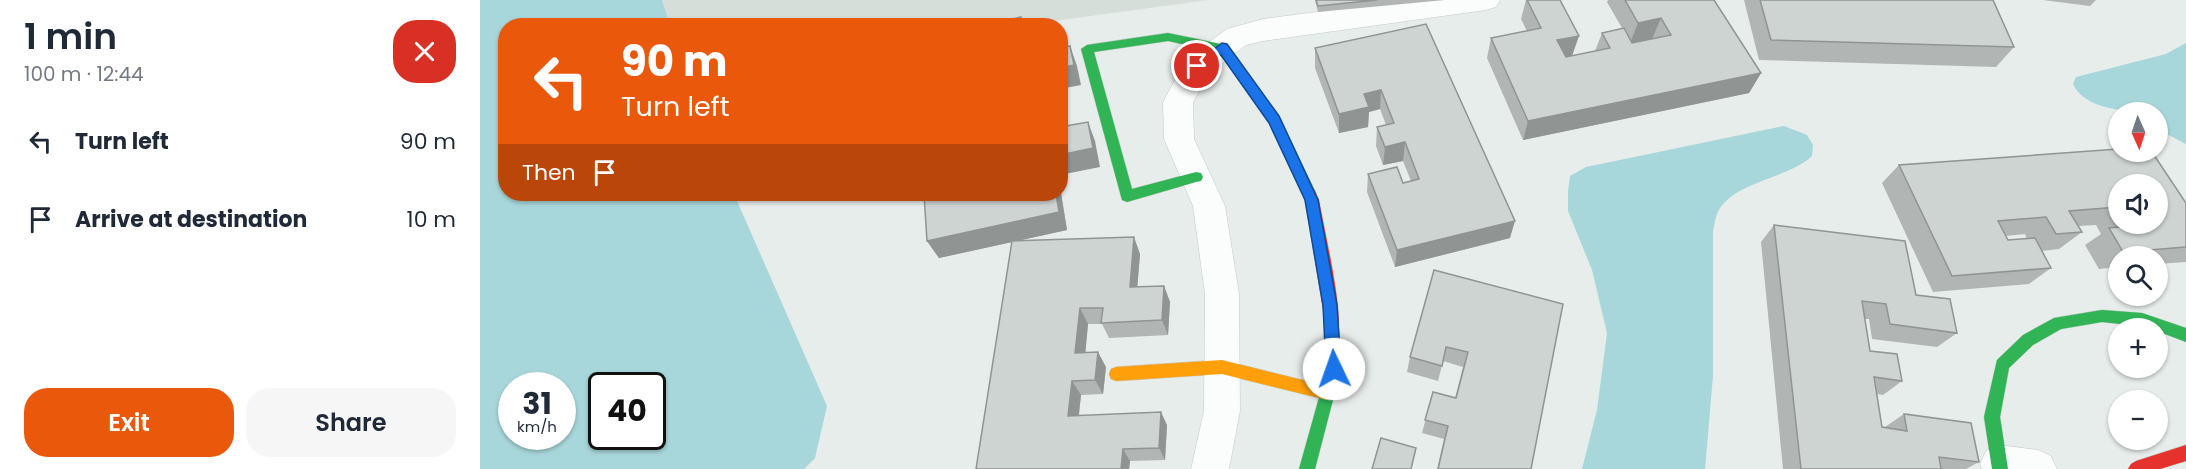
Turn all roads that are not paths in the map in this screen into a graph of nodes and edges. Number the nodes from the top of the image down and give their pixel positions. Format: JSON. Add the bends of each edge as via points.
{"nodes":[{"id":1,"x":1486,"y":0,"type":"edge"},
{"id":2,"x":1222,"y":48,"type":"junction"},
{"id":3,"x":1196,"y":177,"type":"junction"},
{"id":4,"x":2186,"y":335,"type":"edge"},
{"id":5,"x":1222,"y":367,"type":"junction"},
{"id":6,"x":1116,"y":374,"type":"dead end"},
{"id":7,"x":1327,"y":393,"type":"junction"},
{"id":8,"x":2186,"y":453,"type":"edge"},
{"id":9,"x":2000,"y":466,"type":"edge"},
{"id":10,"x":1210,"y":469,"type":"edge"},
{"id":11,"x":1307,"y":469,"type":"edge"},
{"id":12,"x":2038,"y":469,"type":"edge"},
{"id":13,"x":2136,"y":469,"type":"edge"}],
"edges":[{"from":1,"to":2,"type":"street","via":[[1263,30],[1237,37]]},
{"from":2,"to":3,"type":"street","via":[[1197,66],[1178,102],[1179,138]]},
{"from":2,"to":3,"type":"street","via":[[1168,37],[1087,49],[1127,196]]},
{"from":2,"to":7,"type":"street","via":[[1275,120],[1312,200],[1330,305],[1334,369]]},
{"from":3,"to":5,"type":"street","via":[[1209,206],[1222,294]]},
{"from":4,"to":9,"type":"street","via":[[2142,319],[2102,316],[2058,323],[2028,340],[2002,365],[1992,417]]},
{"from":5,"to":6,"type":"street"},
{"from":5,"to":7,"type":"street"},
{"from":5,"to":10,"type":"street","via":[[1221,411]]},
{"from":7,"to":11,"type":"street"},
{"from":8,"to":13,"type":"street"},
{"from":9,"to":12,"type":"street"}]}
